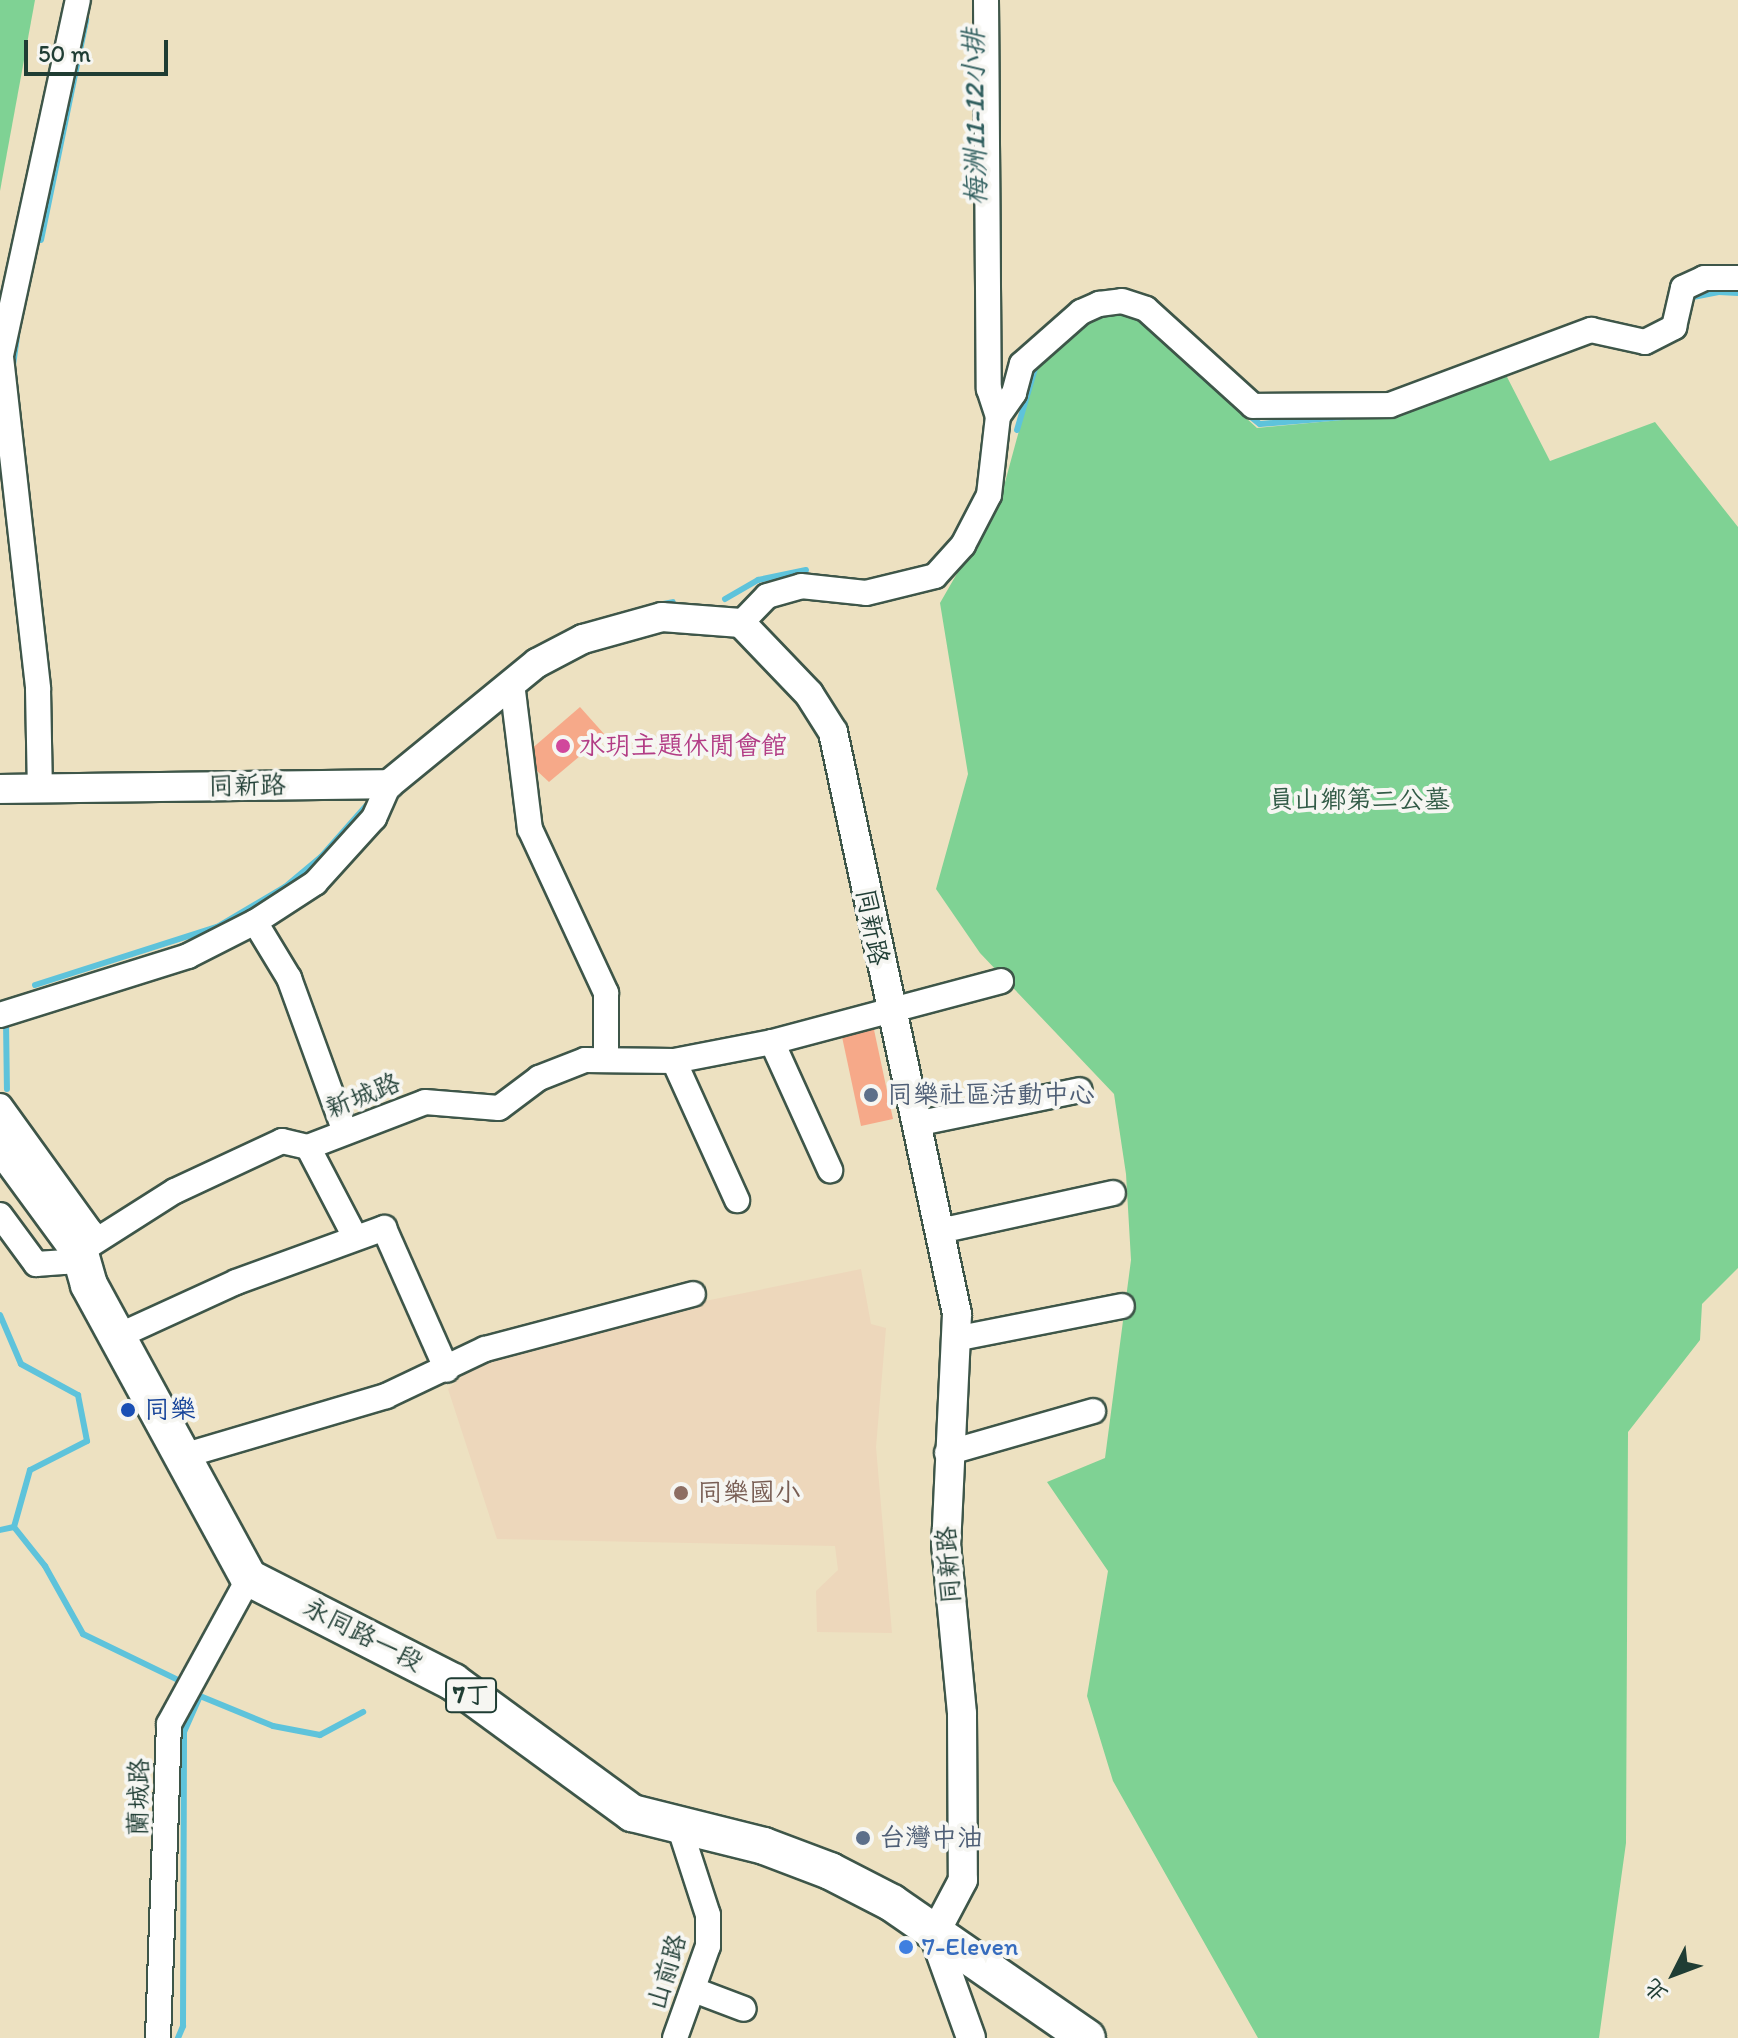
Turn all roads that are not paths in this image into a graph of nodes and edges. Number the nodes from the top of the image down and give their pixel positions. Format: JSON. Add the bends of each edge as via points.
{"nodes":[{"id":1,"x":78,"y":0,"type":"edge"},
{"id":2,"x":986,"y":0,"type":"edge"},
{"id":3,"x":1738,"y":278,"type":"edge"},
{"id":4,"x":0,"y":359,"type":"edge"},
{"id":5,"x":998,"y":416,"type":"junction"},
{"id":6,"x":741,"y":623,"type":"junction"},
{"id":7,"x":512,"y":683,"type":"junction"},
{"id":8,"x":389,"y":784,"type":"junction"},
{"id":9,"x":0,"y":789,"type":"edge"},
{"id":10,"x":40,"y":789,"type":"junction"},
{"id":11,"x":255,"y":922,"type":"junction"},
{"id":12,"x":1001,"y":981,"type":"dead end"},
{"id":13,"x":888,"y":1010,"type":"junction"},
{"id":14,"x":0,"y":1015,"type":"edge"},
{"id":15,"x":772,"y":1042,"type":"junction"},
{"id":16,"x":606,"y":1058,"type":"junction"},
{"id":17,"x":674,"y":1061,"type":"junction"},
{"id":18,"x":1080,"y":1090,"type":"dead end"},
{"id":19,"x":0,"y":1106,"type":"edge"},
{"id":20,"x":915,"y":1124,"type":"junction"},
{"id":21,"x":345,"y":1132,"type":"junction"},
{"id":22,"x":0,"y":1142,"type":"edge"},
{"id":23,"x":308,"y":1147,"type":"junction"},
{"id":24,"x":830,"y":1170,"type":"dead end"},
{"id":25,"x":0,"y":1179,"type":"edge"},
{"id":26,"x":1113,"y":1193,"type":"dead end"},
{"id":27,"x":737,"y":1200,"type":"dead end"},
{"id":28,"x":0,"y":1215,"type":"edge"},
{"id":29,"x":940,"y":1231,"type":"junction"},
{"id":30,"x":355,"y":1237,"type":"junction"},
{"id":31,"x":70,"y":1257,"type":"junction"},
{"id":32,"x":693,"y":1294,"type":"dead end"},
{"id":33,"x":1122,"y":1306,"type":"dead end"},
{"id":34,"x":116,"y":1337,"type":"junction"},
{"id":35,"x":955,"y":1339,"type":"junction"},
{"id":36,"x":447,"y":1370,"type":"junction"},
{"id":37,"x":1093,"y":1411,"type":"dead end"},
{"id":38,"x":947,"y":1453,"type":"junction"},
{"id":39,"x":179,"y":1457,"type":"junction"},
{"id":40,"x":249,"y":1578,"type":"junction"},
{"id":41,"x":680,"y":1829,"type":"junction"},
{"id":42,"x":934,"y":1935,"type":"junction"},
{"id":43,"x":694,"y":1990,"type":"junction"},
{"id":44,"x":744,"y":2009,"type":"dead end"},
{"id":45,"x":158,"y":2038,"type":"edge"},
{"id":46,"x":675,"y":2038,"type":"edge"},
{"id":47,"x":971,"y":2038,"type":"edge"},
{"id":48,"x":1087,"y":2038,"type":"edge"}],
"edges":[{"from":1,"to":4,"type":"street"},
{"from":2,"to":5,"type":"street","via":[[989,389]]},
{"from":3,"to":5,"type":"street","via":[[1704,278],[1683,288],[1674,327],[1645,342],[1591,330],[1390,405],[1253,406],[1146,309],[1122,301],[1099,304],[1081,312],[1022,364],[1014,393]]},
{"from":4,"to":10,"type":"street","via":[[38,689]]},
{"from":5,"to":6,"type":"street","via":[[989,495],[963,545],[935,576],[866,593],[801,586],[767,596]]},
{"from":6,"to":7,"type":"street","via":[[662,617],[583,639]]},
{"from":6,"to":13,"type":"street","name":"同新路","via":[[809,694],[833,732]]},
{"from":7,"to":8,"type":"street"},
{"from":7,"to":16,"type":"street","via":[[530,829],[606,993]]},
{"from":8,"to":10,"type":"street","name":"同新路"},
{"from":8,"to":11,"type":"street","via":[[374,818],[315,883]]},
{"from":9,"to":10,"type":"street","name":"同新路"},
{"from":11,"to":14,"type":"street","via":[[188,956]]},
{"from":11,"to":21,"type":"street","via":[[295,993]]},
{"from":12,"to":13,"type":"street","name":"新城路"},
{"from":13,"to":15,"type":"street","name":"新城路"},
{"from":13,"to":20,"type":"street","name":"同新路"},
{"from":15,"to":17,"type":"street","name":"新城路"},
{"from":15,"to":24,"type":"street"},
{"from":16,"to":17,"type":"street","name":"新城路"},
{"from":16,"to":21,"type":"street","name":"新城路","via":[[585,1060],[539,1078],[499,1108],[425,1102]]},
{"from":17,"to":27,"type":"street"},
{"from":18,"to":20,"type":"street"},
{"from":19,"to":31,"type":"street","via":[[90,1231]]},
{"from":20,"to":29,"type":"street","name":"同新路"},
{"from":21,"to":23,"type":"street","name":"新城路"},
{"from":22,"to":31,"type":"main road"},
{"from":23,"to":30,"type":"street"},
{"from":23,"to":31,"type":"street","name":"新城路","via":[[282,1141],[175,1191]]},
{"from":25,"to":31,"type":"main road"},
{"from":26,"to":29,"type":"street"},
{"from":28,"to":31,"type":"street","via":[[36,1264]]},
{"from":29,"to":35,"type":"street","name":"同新路","via":[[957,1314]]},
{"from":30,"to":34,"type":"street","via":[[236,1282]]},
{"from":30,"to":36,"type":"street","via":[[384,1228]]},
{"from":31,"to":34,"type":"main road"},
{"from":32,"to":36,"type":"street","via":[[485,1349]]},
{"from":33,"to":35,"type":"street"},
{"from":34,"to":39,"type":"main road"},
{"from":35,"to":38,"type":"street","name":"同新路"},
{"from":36,"to":39,"type":"street","via":[[386,1396]]},
{"from":37,"to":38,"type":"street"},
{"from":38,"to":42,"type":"street","name":"同新路","via":[[946,1544],[962,1714],[963,1880]]},
{"from":39,"to":40,"type":"main road"},
{"from":40,"to":41,"type":"main road","name":"永同路一段","number":"7丁","via":[[453,1682],[632,1813]]},
{"from":40,"to":45,"type":"street","name":"蘭城路","via":[[169,1724]]},
{"from":41,"to":42,"type":"main road","name":"永同路一段","number":"7丁","via":[[764,1846],[830,1871],[892,1903]]},
{"from":41,"to":43,"type":"street","name":"山前路","via":[[708,1915],[708,1946]]},
{"from":42,"to":47,"type":"street"},
{"from":42,"to":48,"type":"main road","number":"7丁"},
{"from":43,"to":44,"type":"street"},
{"from":43,"to":46,"type":"street","name":"山前路"}]}
